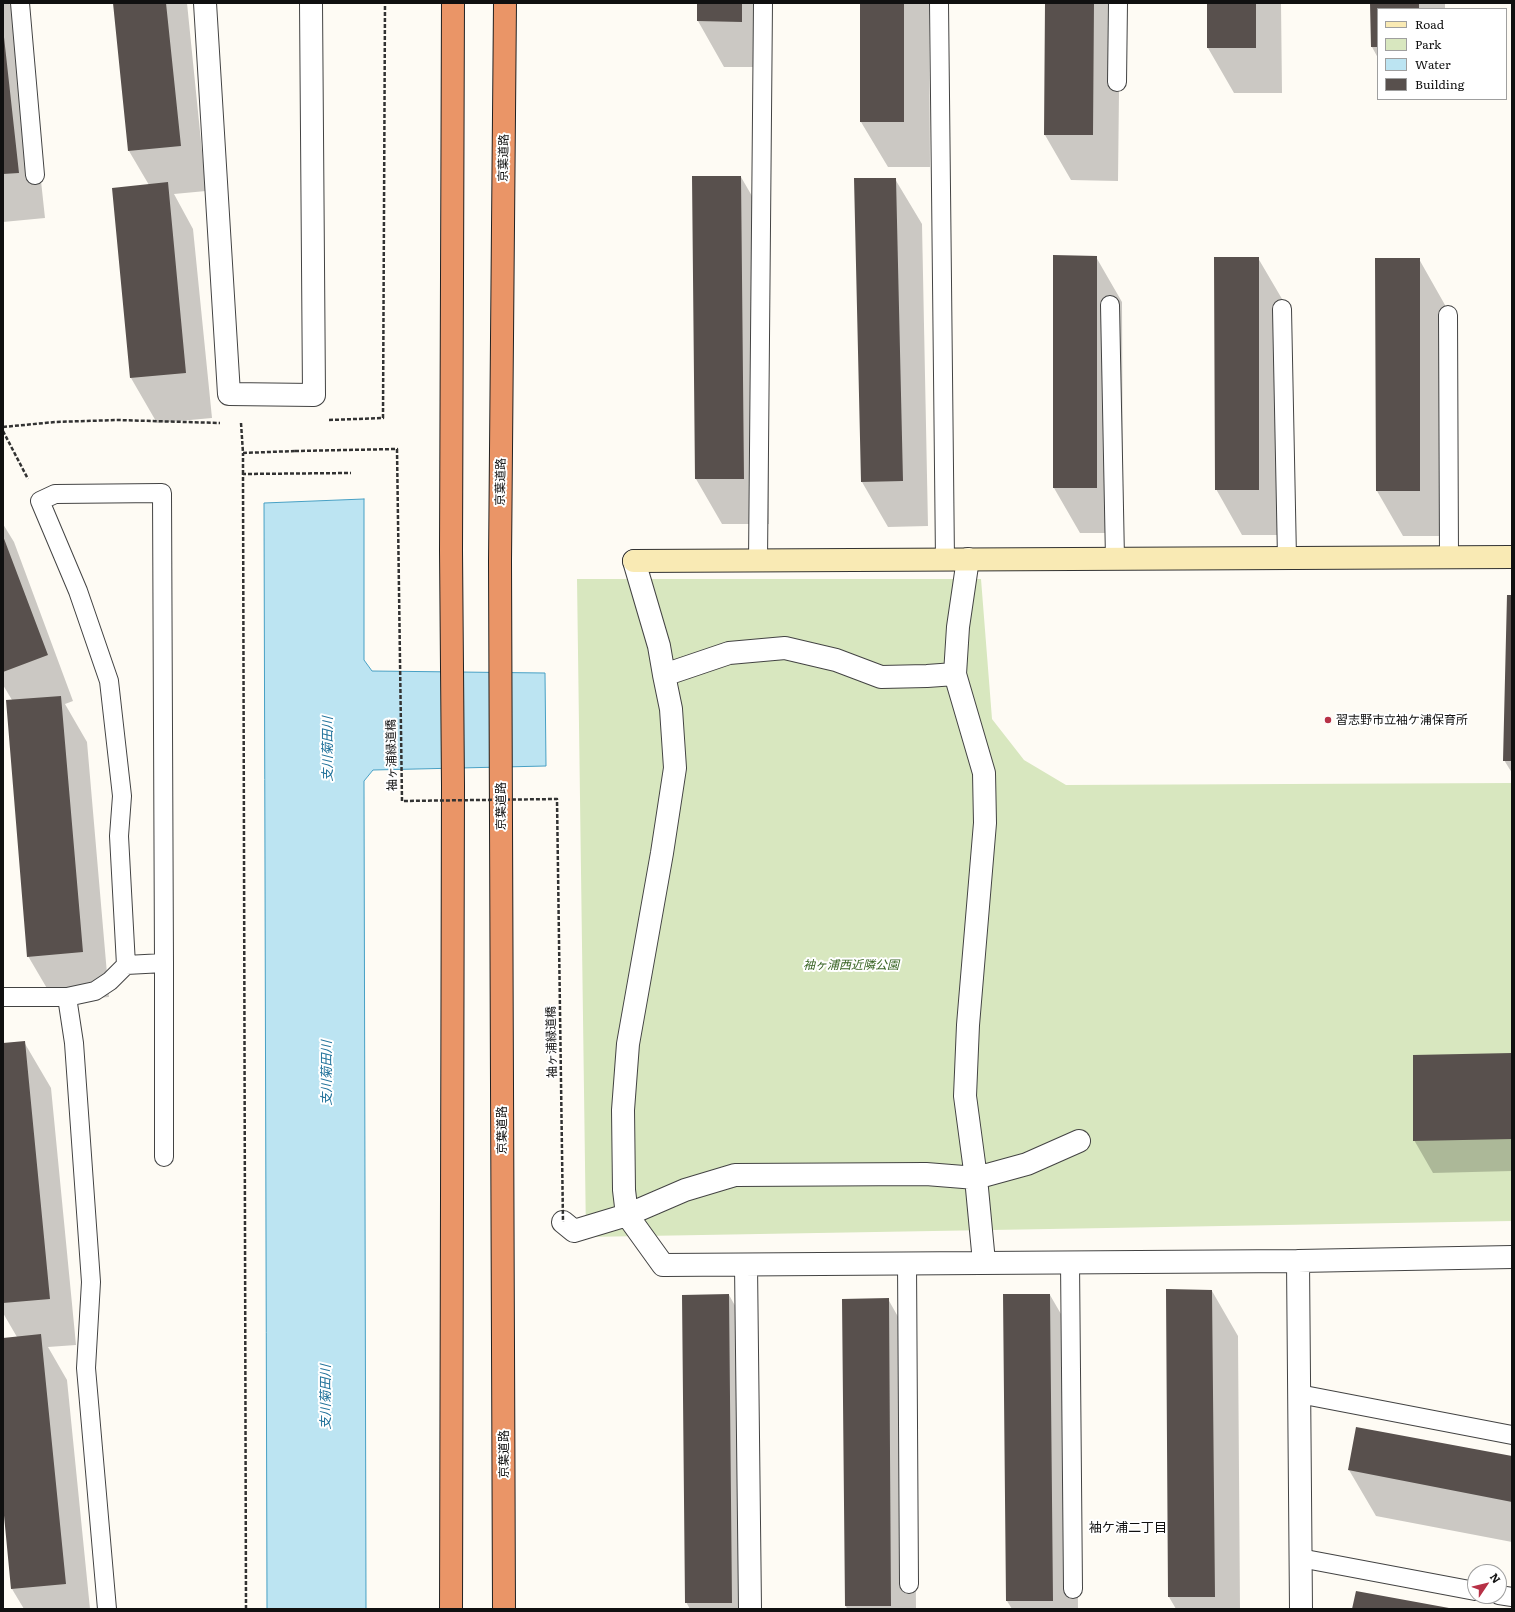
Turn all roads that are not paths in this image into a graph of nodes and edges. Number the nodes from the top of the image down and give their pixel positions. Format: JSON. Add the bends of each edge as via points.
{"nodes":[{"id":1,"x":20,"y":3,"type":"edge"},
{"id":2,"x":205,"y":3,"type":"edge"},
{"id":3,"x":312,"y":3,"type":"edge"},
{"id":4,"x":453,"y":3,"type":"edge"},
{"id":5,"x":505,"y":3,"type":"edge"},
{"id":6,"x":763,"y":3,"type":"edge"},
{"id":7,"x":939,"y":3,"type":"edge"},
{"id":8,"x":1118,"y":3,"type":"edge"},
{"id":9,"x":1117,"y":82,"type":"dead end"},
{"id":10,"x":36,"y":175,"type":"dead end"},
{"id":11,"x":1110,"y":305,"type":"dead end"},
{"id":12,"x":1282,"y":309,"type":"dead end"},
{"id":13,"x":1448,"y":315,"type":"dead end"},
{"id":14,"x":1449,"y":557,"type":"junction"},
{"id":15,"x":1512,"y":557,"type":"edge"},
{"id":16,"x":1287,"y":558,"type":"junction"},
{"id":17,"x":968,"y":559,"type":"junction"},
{"id":18,"x":1115,"y":559,"type":"junction"},
{"id":19,"x":945,"y":560,"type":"junction"},
{"id":20,"x":758,"y":561,"type":"junction"},
{"id":21,"x":955,"y":674,"type":"junction"},
{"id":22,"x":664,"y":675,"type":"junction"},
{"id":23,"x":164,"y":963,"type":"junction"},
{"id":24,"x":126,"y":964,"type":"junction"},
{"id":25,"x":67,"y":996,"type":"junction"},
{"id":26,"x":3,"y":998,"type":"edge"},
{"id":27,"x":1079,"y":1141,"type":"dead end"},
{"id":28,"x":164,"y":1157,"type":"dead end"},
{"id":29,"x":976,"y":1178,"type":"junction"},
{"id":30,"x":627,"y":1215,"type":"junction"},
{"id":31,"x":563,"y":1222,"type":"road end"},
{"id":32,"x":1512,"y":1257,"type":"edge"},
{"id":33,"x":1298,"y":1260,"type":"junction"},
{"id":34,"x":984,"y":1262,"type":"junction"},
{"id":35,"x":1070,"y":1262,"type":"junction"},
{"id":36,"x":907,"y":1263,"type":"junction"},
{"id":37,"x":746,"y":1265,"type":"junction"},
{"id":38,"x":1299,"y":1394,"type":"junction"},
{"id":39,"x":1512,"y":1434,"type":"edge"},
{"id":40,"x":1300,"y":1558,"type":"junction"},
{"id":41,"x":909,"y":1584,"type":"dead end"},
{"id":42,"x":1073,"y":1589,"type":"dead end"},
{"id":43,"x":1467,"y":1589,"type":"edge"},
{"id":44,"x":108,"y":1609,"type":"edge"},
{"id":45,"x":451,"y":1609,"type":"edge"},
{"id":46,"x":504,"y":1609,"type":"edge"},
{"id":47,"x":750,"y":1609,"type":"edge"},
{"id":48,"x":1301,"y":1609,"type":"edge"}],
"edges":[{"from":1,"to":10,"type":"lane"},
{"from":2,"to":3,"type":"street","via":[[229,394],[314,395]]},
{"from":4,"to":45,"type":"highway"},
{"from":5,"to":46,"type":"highway","name":"京葉道路","via":[[500,642]]},
{"from":6,"to":20,"type":"lane"},
{"from":7,"to":19,"type":"lane"},
{"from":8,"to":9,"type":"lane"},
{"from":11,"to":18,"type":"lane"},
{"from":12,"to":16,"type":"lane"},
{"from":13,"to":14,"type":"lane"},
{"from":14,"to":15,"type":"street"},
{"from":14,"to":16,"type":"street"},
{"from":16,"to":18,"type":"street"},
{"from":17,"to":18,"type":"street"},
{"from":17,"to":19,"type":"street"},
{"from":17,"to":21,"type":"street","via":[[958,627]]},
{"from":19,"to":20,"type":"street"},
{"from":20,"to":22,"type":"street","via":[[634,561],[659,646]]},
{"from":21,"to":22,"type":"street","via":[[881,677],[836,660],[785,648],[729,654]]},
{"from":21,"to":29,"type":"street","via":[[984,773],[985,823],[968,1025],[965,1096]]},
{"from":22,"to":30,"type":"street","via":[[671,709],[675,768],[628,1044],[623,1110],[624,1190]]},
{"from":23,"to":24,"type":"lane"},
{"from":23,"to":24,"type":"lane","via":[[162,492],[55,494],[40,501],[78,591],[109,681],[122,796],[119,836]]},
{"from":23,"to":28,"type":"lane"},
{"from":24,"to":25,"type":"lane","via":[[110,982],[95,991]]},
{"from":25,"to":26,"type":"lane"},
{"from":25,"to":44,"type":"lane","via":[[74,1043],[91,1282],[86,1368]]},
{"from":27,"to":29,"type":"street","via":[[1027,1164]]},
{"from":29,"to":30,"type":"street","via":[[926,1174],[735,1175],[685,1190]]},
{"from":29,"to":34,"type":"street"},
{"from":30,"to":31,"type":"street","via":[[574,1231]]},
{"from":30,"to":37,"type":"street","via":[[663,1266]]},
{"from":32,"to":33,"type":"street"},
{"from":33,"to":35,"type":"street"},
{"from":33,"to":38,"type":"street"},
{"from":34,"to":35,"type":"street"},
{"from":34,"to":36,"type":"street"},
{"from":35,"to":42,"type":"lane"},
{"from":36,"to":37,"type":"street"},
{"from":36,"to":41,"type":"lane"},
{"from":37,"to":47,"type":"street"},
{"from":38,"to":39,"type":"lane"},
{"from":38,"to":40,"type":"street"},
{"from":40,"to":43,"type":"lane"},
{"from":40,"to":48,"type":"street"}]}
